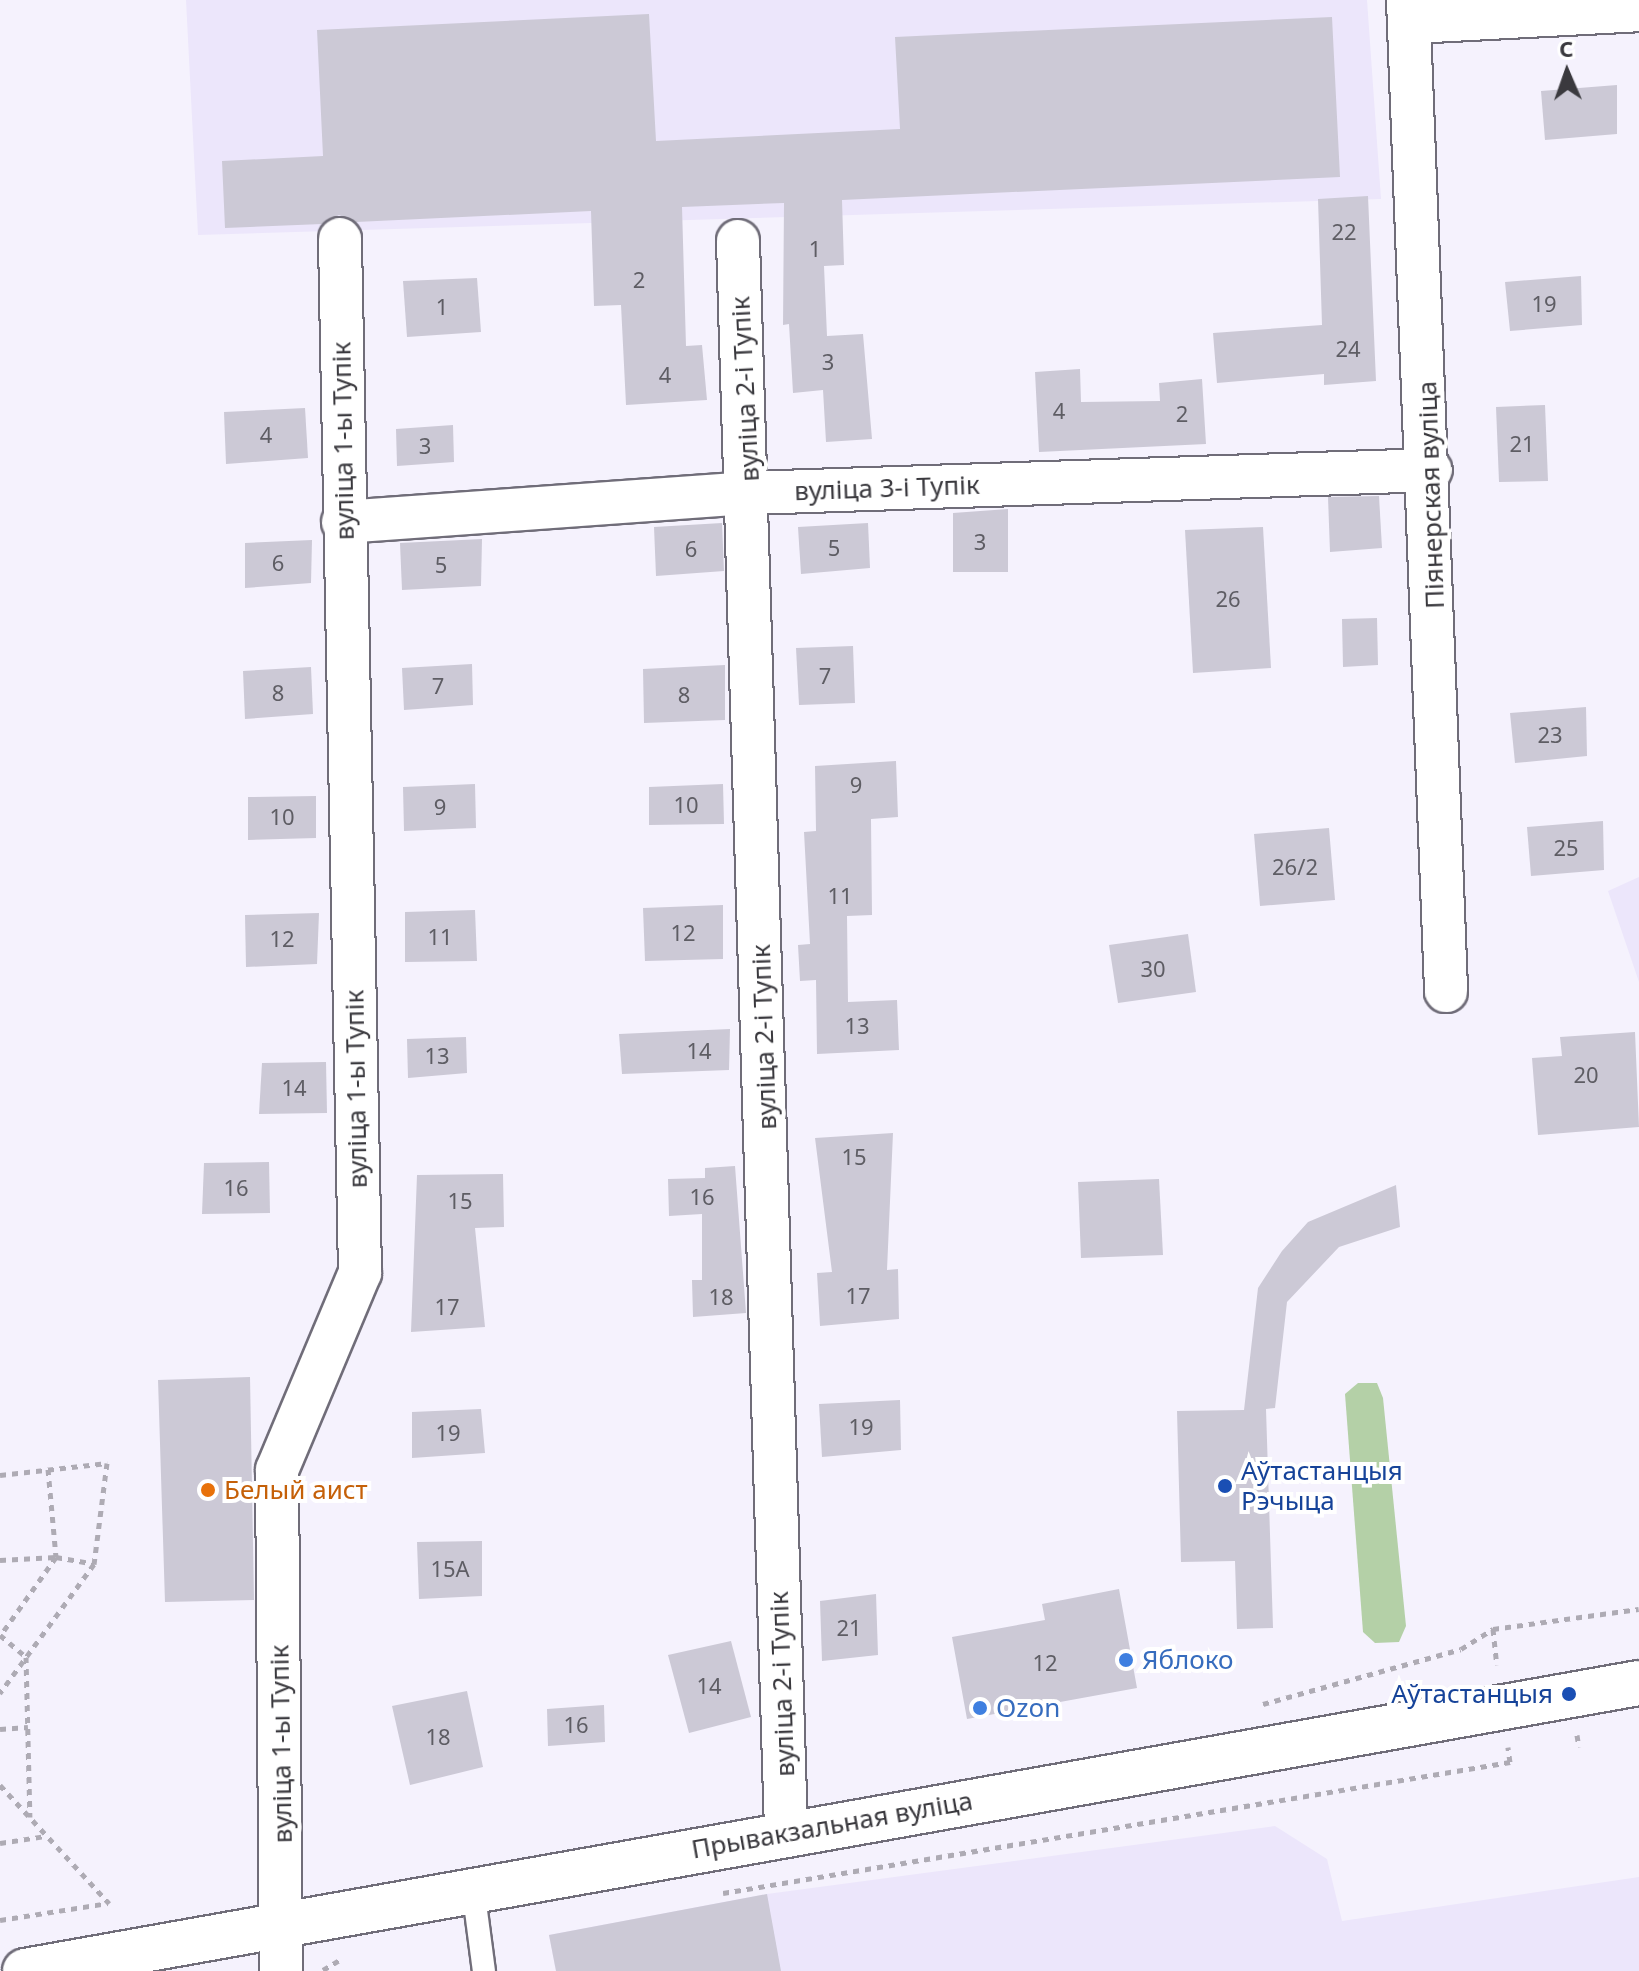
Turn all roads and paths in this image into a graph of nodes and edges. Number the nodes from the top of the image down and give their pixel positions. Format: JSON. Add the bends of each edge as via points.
{"nodes":[{"id":1,"x":1639,"y":10,"type":"edge"},
{"id":2,"x":1411,"y":11,"type":"edge"},
{"id":3,"x":340,"y":239,"type":"dead end"},
{"id":4,"x":738,"y":241,"type":"dead end"},
{"id":5,"x":1431,"y":470,"type":"junction"},
{"id":6,"x":750,"y":493,"type":"junction"},
{"id":7,"x":343,"y":522,"type":"junction"},
{"id":8,"x":1446,"y":991,"type":"dead end"},
{"id":9,"x":48,"y":1469,"type":"junction"},
{"id":10,"x":0,"y":1475,"type":"edge"},
{"id":11,"x":56,"y":1557,"type":"junction"},
{"id":12,"x":0,"y":1560,"type":"edge"},
{"id":13,"x":94,"y":1564,"type":"junction"},
{"id":14,"x":1639,"y":1609,"type":"edge"},
{"id":15,"x":0,"y":1635,"type":"edge"},
{"id":16,"x":26,"y":1657,"type":"junction"},
{"id":17,"x":1639,"y":1683,"type":"edge"},
{"id":18,"x":0,"y":1693,"type":"edge"},
{"id":19,"x":1248,"y":1707,"type":"dead end"},
{"id":20,"x":28,"y":1727,"type":"junction"},
{"id":21,"x":0,"y":1729,"type":"edge"},
{"id":22,"x":1510,"y":1762,"type":"dead end"},
{"id":23,"x":0,"y":1785,"type":"edge"},
{"id":24,"x":30,"y":1817,"type":"junction"},
{"id":25,"x":786,"y":1832,"type":"junction"},
{"id":26,"x":47,"y":1836,"type":"junction"},
{"id":27,"x":0,"y":1843,"type":"edge"},
{"id":28,"x":473,"y":1888,"type":"junction"},
{"id":29,"x":713,"y":1894,"type":"dead end"},
{"id":30,"x":0,"y":1920,"type":"edge"},
{"id":31,"x":283,"y":1922,"type":"junction"},
{"id":32,"x":346,"y":1956,"type":"dead end"},
{"id":33,"x":25,"y":1971,"type":"edge"},
{"id":34,"x":281,"y":1971,"type":"edge"},
{"id":35,"x":322,"y":1971,"type":"edge"},
{"id":36,"x":484,"y":1971,"type":"edge"}],
"edges":[{"from":1,"to":2,"type":"street"},
{"from":2,"to":5,"type":"street","name":"Піянерская вуліца"},
{"from":3,"to":7,"type":"street","name":"вуліца 1-ы Тупік"},
{"from":4,"to":6,"type":"street","name":"вуліца 2-і Тупік"},
{"from":5,"to":6,"type":"street","name":"вуліца 3-і Тупік"},
{"from":5,"to":8,"type":"street","name":"Піянерская вуліца"},
{"from":6,"to":7,"type":"street","name":"вуліца 3-і Тупік"},
{"from":6,"to":25,"type":"street","name":"вуліца 2-і Тупік"},
{"from":7,"to":31,"type":"street","name":"вуліца 1-ы Тупік","via":[[360,1273],[277,1470]]},
{"from":9,"to":10,"type":"path"},
{"from":9,"to":11,"type":"path"},
{"from":9,"to":13,"type":"path","via":[[107,1463]]},
{"from":11,"to":12,"type":"path"},
{"from":11,"to":13,"type":"path"},
{"from":11,"to":15,"type":"path"},
{"from":13,"to":16,"type":"path"},
{"from":14,"to":19,"type":"path","via":[[1493,1629],[1461,1649]]},
{"from":15,"to":16,"type":"path"},
{"from":16,"to":18,"type":"path"},
{"from":16,"to":20,"type":"path"},
{"from":17,"to":25,"type":"main road","name":"Прывакзальная вуліца"},
{"from":20,"to":21,"type":"path"},
{"from":20,"to":24,"type":"path"},
{"from":22,"to":29,"type":"path"},
{"from":23,"to":24,"type":"path"},
{"from":24,"to":26,"type":"path"},
{"from":25,"to":28,"type":"main road","name":"Прывакзальная вуліца"},
{"from":26,"to":27,"type":"path"},
{"from":26,"to":30,"type":"path","via":[[109,1903]]},
{"from":28,"to":31,"type":"main road","name":"Прывакзальная вуліца"},
{"from":28,"to":36,"type":"lane"},
{"from":31,"to":33,"type":"main road","name":"Прывакзальная вуліца"},
{"from":31,"to":34,"type":"street","name":"вуліца 1-ы Тупік"},
{"from":32,"to":35,"type":"path"}]}
